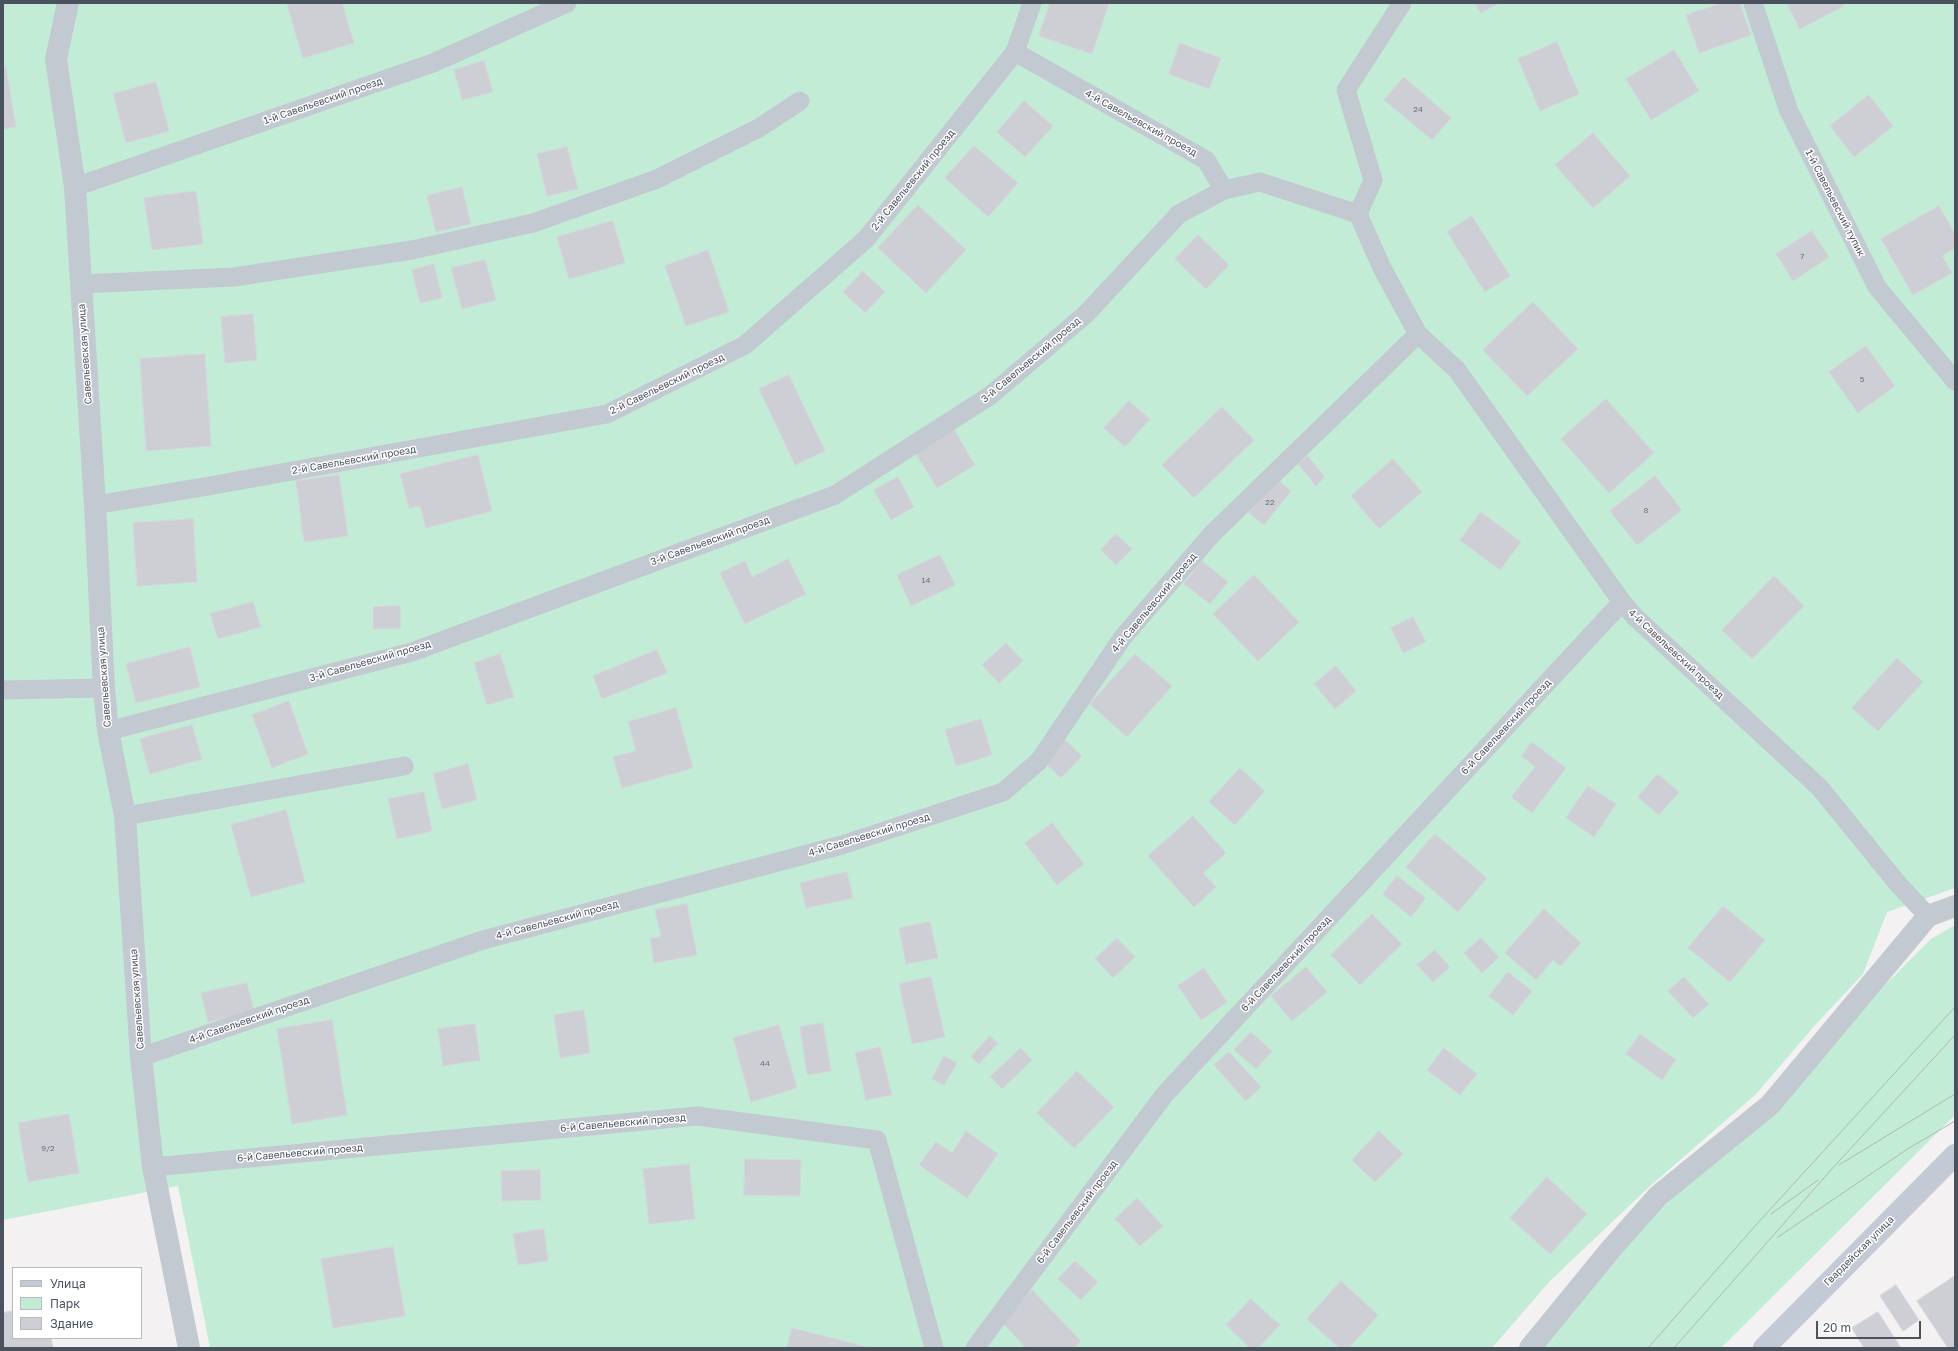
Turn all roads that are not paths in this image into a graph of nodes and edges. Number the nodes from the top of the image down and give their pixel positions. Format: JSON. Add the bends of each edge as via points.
{"nodes":[{"id":1,"x":68,"y":3,"type":"edge"},
{"id":2,"x":567,"y":3,"type":"edge"},
{"id":3,"x":1032,"y":3,"type":"edge"},
{"id":4,"x":1402,"y":3,"type":"edge"},
{"id":5,"x":1753,"y":3,"type":"edge"},
{"id":6,"x":1015,"y":52,"type":"junction"},
{"id":7,"x":800,"y":101,"type":"dead end"},
{"id":8,"x":74,"y":187,"type":"junction"},
{"id":9,"x":1224,"y":190,"type":"junction"},
{"id":10,"x":1358,"y":214,"type":"junction"},
{"id":11,"x":81,"y":284,"type":"junction"},
{"id":12,"x":1418,"y":334,"type":"junction"},
{"id":13,"x":1955,"y":381,"type":"edge"},
{"id":14,"x":95,"y":505,"type":"junction"},
{"id":15,"x":1622,"y":602,"type":"junction"},
{"id":16,"x":104,"y":688,"type":"junction"},
{"id":17,"x":3,"y":690,"type":"edge"},
{"id":18,"x":108,"y":731,"type":"junction"},
{"id":19,"x":404,"y":766,"type":"dead end"},
{"id":20,"x":125,"y":816,"type":"junction"},
{"id":21,"x":1955,"y":906,"type":"edge"},
{"id":22,"x":1928,"y":916,"type":"junction"},
{"id":23,"x":141,"y":1057,"type":"junction"},
{"id":24,"x":1955,"y":1155,"type":"edge"},
{"id":25,"x":153,"y":1167,"type":"junction"},
{"id":26,"x":189,"y":1348,"type":"edge"},
{"id":27,"x":934,"y":1348,"type":"edge"},
{"id":28,"x":975,"y":1348,"type":"edge"},
{"id":29,"x":1530,"y":1348,"type":"edge"},
{"id":30,"x":1764,"y":1348,"type":"edge"}],
"edges":[{"from":1,"to":8,"type":"street","name":"Савельевская улица","via":[[56,59]]},
{"from":2,"to":8,"type":"lane","name":"1-й Савельевский проезд","via":[[433,63]]},
{"from":3,"to":6,"type":"lane","name":"2-й Савельевский проезд"},
{"from":4,"to":10,"type":"lane","via":[[1346,90],[1372,180]]},
{"from":5,"to":13,"type":"lane","name":"1-й Савельевский тупик","via":[[1788,109],[1877,287]]},
{"from":6,"to":9,"type":"lane","name":"4-й Савельевский проезд","via":[[1206,160]]},
{"from":6,"to":14,"type":"lane","name":"2-й Савельевский проезд","via":[[866,239],[745,345],[607,414]]},
{"from":7,"to":11,"type":"lane","via":[[759,128],[657,179],[533,223],[412,250],[234,277]]},
{"from":8,"to":11,"type":"street","name":"Савельевская улица"},
{"from":9,"to":10,"type":"lane","via":[[1260,182]]},
{"from":9,"to":18,"type":"lane","name":"3-й Савельевский проезд","via":[[1179,214],[1086,314],[991,395],[834,495],[412,652]]},
{"from":10,"to":12,"type":"lane","name":"4-й Савельевский проезд","via":[[1382,268]]},
{"from":11,"to":14,"type":"street","name":"Савельевская улица"},
{"from":12,"to":15,"type":"lane","name":"4-й Савельевский проезд","via":[[1456,370]]},
{"from":12,"to":23,"type":"lane","name":"4-й Савельевский проезд","via":[[1212,534],[1123,637],[1039,761],[1003,792],[842,845],[483,940]]},
{"from":14,"to":16,"type":"street","name":"Савельевская улица"},
{"from":15,"to":22,"type":"lane","name":"4-й Савельевский проезд","via":[[1634,617],[1820,788],[1898,884]]},
{"from":15,"to":28,"type":"lane","name":"6-й Савельевский проезд","via":[[1165,1094]]},
{"from":16,"to":17,"type":"lane"},
{"from":16,"to":18,"type":"street","name":"Савельевская улица"},
{"from":18,"to":20,"type":"street","name":"Савельевская улица"},
{"from":19,"to":20,"type":"lane"},
{"from":20,"to":23,"type":"street","name":"Савельевская улица"},
{"from":21,"to":22,"type":"street"},
{"from":22,"to":29,"type":"street","via":[[1770,1105],[1658,1196]]},
{"from":23,"to":25,"type":"street","name":"Савельевская улица"},
{"from":24,"to":30,"type":"main road","name":"Гвардейская улица"},
{"from":25,"to":26,"type":"street","name":"Савельевская улица"},
{"from":25,"to":27,"type":"lane","name":"6-й Савельевский проезд","via":[[697,1116],[877,1140]]}]}
